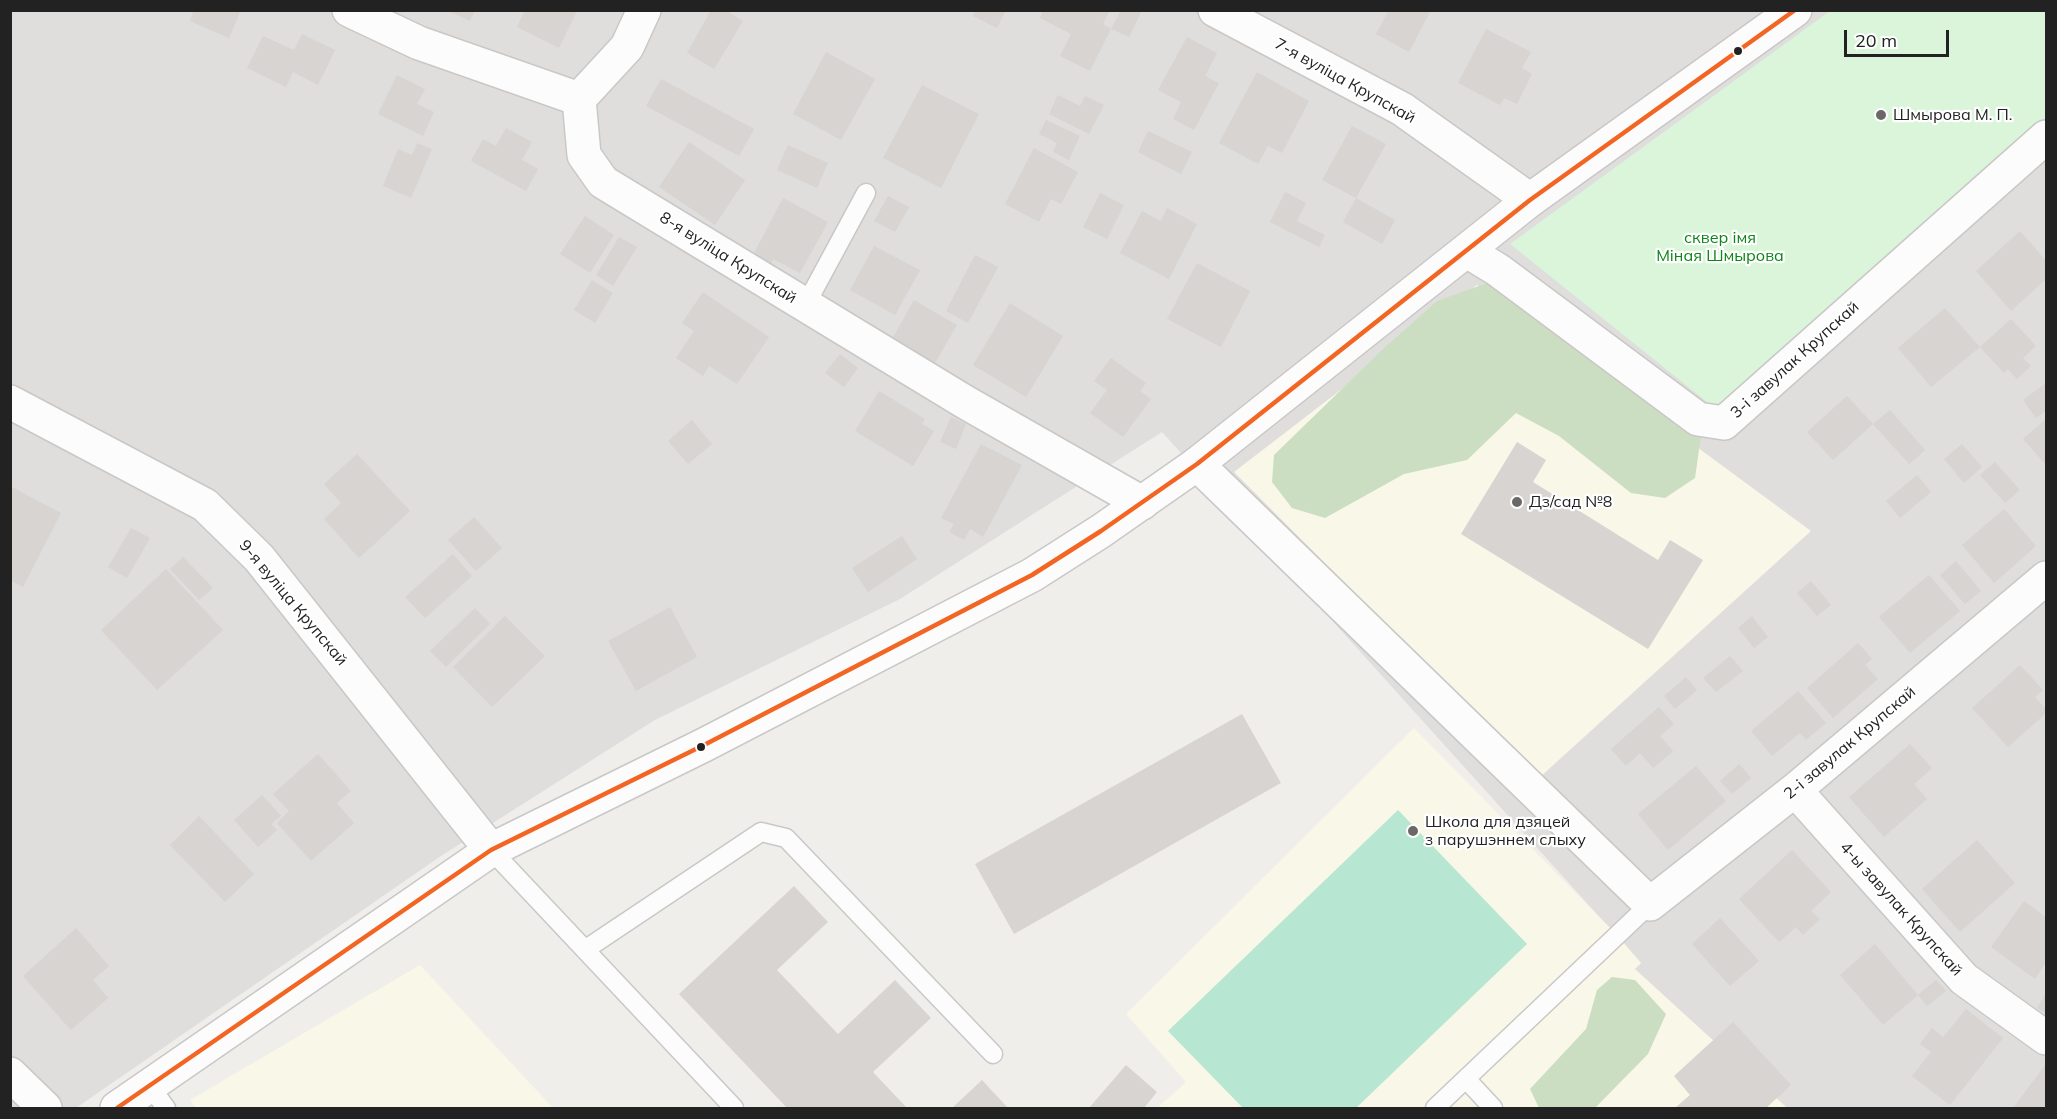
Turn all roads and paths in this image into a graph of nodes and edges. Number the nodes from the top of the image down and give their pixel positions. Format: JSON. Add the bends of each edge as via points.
{"nodes":[{"id":1,"x":349,"y":10,"type":"edge"},
{"id":2,"x":644,"y":10,"type":"edge"},
{"id":3,"x":1215,"y":10,"type":"edge"},
{"id":4,"x":1795,"y":10,"type":"edge"},
{"id":5,"x":579,"y":99,"type":"junction"},
{"id":6,"x":2046,"y":137,"type":"edge"},
{"id":7,"x":866,"y":193,"type":"dead end"},
{"id":8,"x":1530,"y":200,"type":"junction"},
{"id":9,"x":1467,"y":251,"type":"junction"},
{"id":10,"x":805,"y":306,"type":"junction"},
{"id":11,"x":10,"y":402,"type":"edge"},
{"id":12,"x":1197,"y":464,"type":"junction"},
{"id":13,"x":1142,"y":503,"type":"junction"},
{"id":14,"x":2046,"y":578,"type":"edge"},
{"id":15,"x":1795,"y":790,"type":"junction"},
{"id":16,"x":492,"y":850,"type":"junction"},
{"id":17,"x":1650,"y":904,"type":"junction"},
{"id":18,"x":586,"y":950,"type":"junction"},
{"id":19,"x":2046,"y":1038,"type":"edge"},
{"id":20,"x":993,"y":1054,"type":"dead end"},
{"id":21,"x":10,"y":1074,"type":"edge"},
{"id":22,"x":1466,"y":1079,"type":"junction"},
{"id":23,"x":158,"y":1097,"type":"edge"},
{"id":24,"x":45,"y":1108,"type":"edge"},
{"id":25,"x":117,"y":1108,"type":"edge"},
{"id":26,"x":734,"y":1108,"type":"edge"},
{"id":27,"x":1435,"y":1108,"type":"edge"},
{"id":28,"x":1493,"y":1108,"type":"edge"}],
"edges":[{"from":1,"to":5,"type":"street","via":[[419,43]]},
{"from":2,"to":5,"type":"street","via":[[627,47]]},
{"from":3,"to":8,"type":"street","name":"7-я вуліца Крупскай","via":[[1402,110]]},
{"from":4,"to":8,"type":"street"},
{"from":5,"to":10,"type":"street","name":"8-я вуліца Крупскай","via":[[584,155],[603,182]]},
{"from":6,"to":9,"type":"street","name":"3-і завулак Крупскай","via":[[1724,423],[1698,419]]},
{"from":7,"to":10,"type":"lane"},
{"from":8,"to":9,"type":"street"},
{"from":9,"to":12,"type":"street"},
{"from":10,"to":13,"type":"street","name":"8-я вуліца Крупскай"},
{"from":11,"to":16,"type":"street","name":"9-я вуліца Крупскай","via":[[205,505],[259,558]]},
{"from":12,"to":13,"type":"street"},
{"from":12,"to":17,"type":"street"},
{"from":13,"to":16,"type":"street","via":[[1032,575]]},
{"from":14,"to":15,"type":"street","name":"2-і завулак Крупскай"},
{"from":15,"to":17,"type":"street","name":"2-і завулак Крупскай"},
{"from":15,"to":19,"type":"street","name":"4-ы завулак Крупскай","via":[[1964,979]]},
{"from":16,"to":18,"type":"lane"},
{"from":16,"to":23,"type":"street"},
{"from":17,"to":22,"type":"lane"},
{"from":18,"to":20,"type":"lane","via":[[761,832],[786,838]]},
{"from":18,"to":26,"type":"lane"},
{"from":21,"to":24,"type":"street"},
{"from":22,"to":27,"type":"lane"},
{"from":22,"to":28,"type":"lane"},
{"from":23,"to":25,"type":"street"}]}
